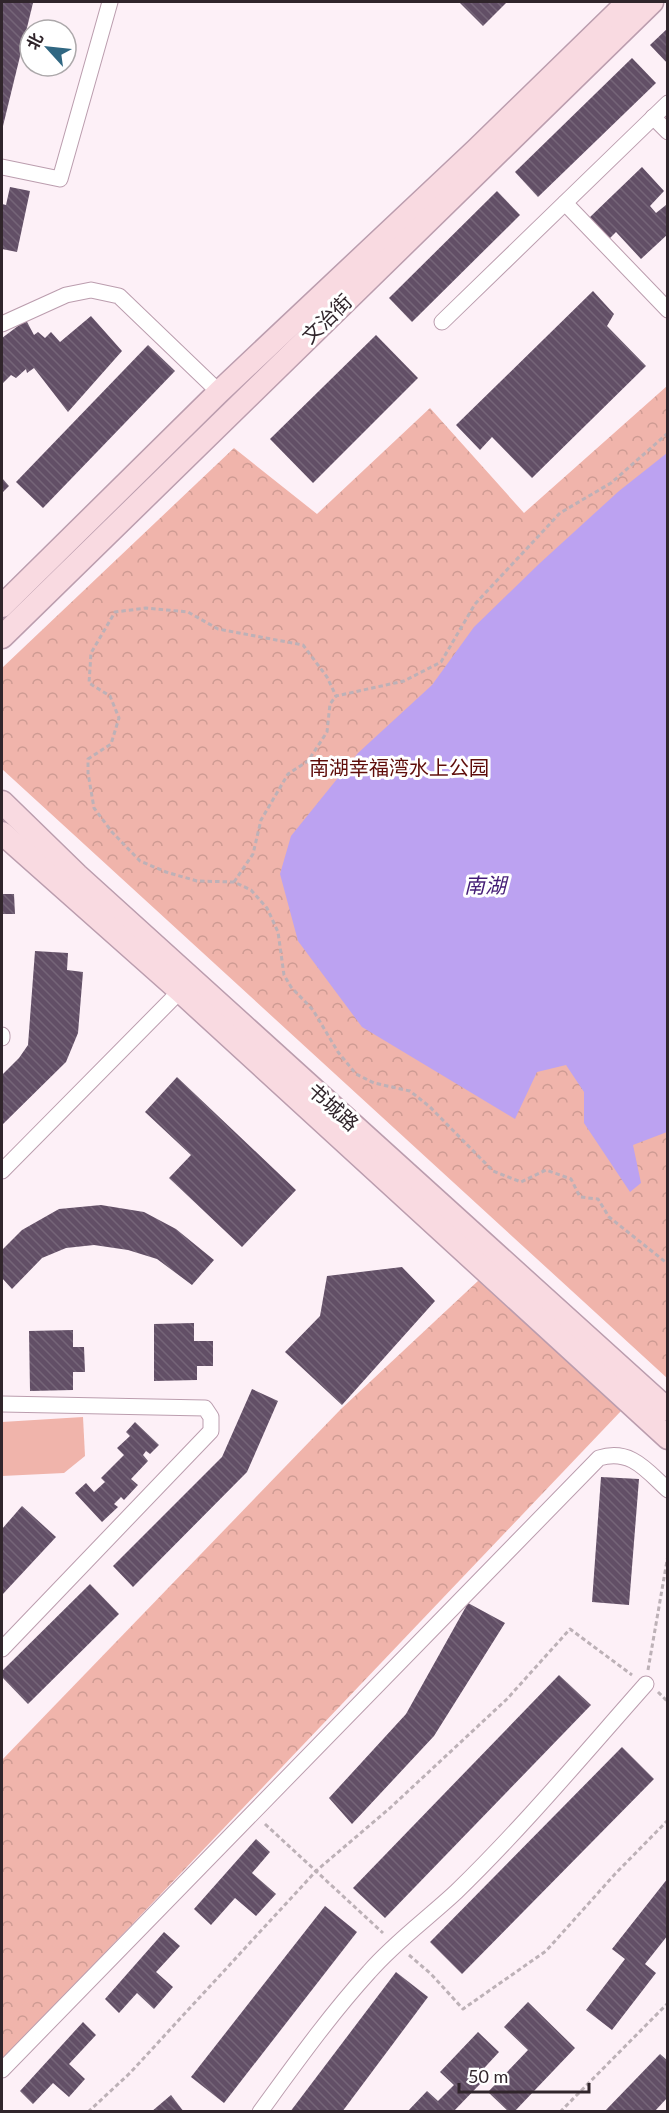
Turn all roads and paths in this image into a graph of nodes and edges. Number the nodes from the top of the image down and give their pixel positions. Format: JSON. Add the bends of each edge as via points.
{"nodes":[{"id":1,"x":110,"y":2,"type":"edge"},
{"id":2,"x":628,"y":2,"type":"edge"},
{"id":3,"x":652,"y":2,"type":"edge"},
{"id":4,"x":668,"y":103,"type":"edge"},
{"id":5,"x":653,"y":117,"type":"junction"},
{"id":6,"x":668,"y":132,"type":"edge"},
{"id":7,"x":2,"y":167,"type":"edge"},
{"id":8,"x":565,"y":203,"type":"junction"},
{"id":9,"x":668,"y":310,"type":"edge"},
{"id":10,"x":442,"y":322,"type":"dead end"},
{"id":11,"x":2,"y":324,"type":"edge"},
{"id":12,"x":219,"y":392,"type":"junction"},
{"id":13,"x":668,"y":433,"type":"edge"},
{"id":14,"x":2,"y":606,"type":"edge"},
{"id":15,"x":2,"y":637,"type":"edge"},
{"id":16,"x":336,"y":696,"type":"junction"},
{"id":17,"x":2,"y":802,"type":"edge"},
{"id":18,"x":2,"y":833,"type":"edge"},
{"id":19,"x":234,"y":882,"type":"junction"},
{"id":20,"x":180,"y":991,"type":"junction"},
{"id":21,"x":2,"y":1171,"type":"edge"},
{"id":22,"x":668,"y":1264,"type":"edge"},
{"id":23,"x":2,"y":1404,"type":"edge"},
{"id":24,"x":668,"y":1410,"type":"edge"},
{"id":25,"x":668,"y":1438,"type":"edge"},
{"id":26,"x":668,"y":1490,"type":"edge"},
{"id":27,"x":668,"y":1555,"type":"edge"},
{"id":28,"x":2,"y":1649,"type":"edge"},
{"id":29,"x":646,"y":1684,"type":"junction"},
{"id":30,"x":668,"y":1702,"type":"edge"},
{"id":31,"x":253,"y":1813,"type":"junction"},
{"id":32,"x":668,"y":1820,"type":"edge"},
{"id":33,"x":316,"y":1870,"type":"junction"},
{"id":34,"x":396,"y":1944,"type":"junction"},
{"id":35,"x":668,"y":2003,"type":"edge"},
{"id":36,"x":2,"y":2070,"type":"edge"},
{"id":37,"x":88,"y":2112,"type":"edge"},
{"id":38,"x":260,"y":2112,"type":"edge"},
{"id":39,"x":560,"y":2112,"type":"edge"}],
"edges":[{"from":1,"to":7,"type":"street","via":[[60,179]]},
{"from":2,"to":12,"type":"main road","name":"文治街"},
{"from":3,"to":15,"type":"main road","name":"文治街"},
{"from":4,"to":5,"type":"street"},
{"from":5,"to":6,"type":"street"},
{"from":5,"to":8,"type":"street"},
{"from":8,"to":9,"type":"street"},
{"from":8,"to":10,"type":"street"},
{"from":11,"to":12,"type":"street","via":[[66,295],[91,290],[119,296]]},
{"from":12,"to":14,"type":"main road","name":"文治街"},
{"from":13,"to":16,"type":"path","via":[[611,483],[560,513],[475,604],[441,662],[404,681]]},
{"from":16,"to":19,"type":"path","via":[[330,704],[327,732],[308,761],[288,774],[261,820],[253,854]]},
{"from":16,"to":19,"type":"path","via":[[303,645],[218,629],[188,612],[115,612],[91,653],[89,683],[110,696],[118,718],[111,744],[88,759],[93,808],[140,861],[197,881]]},
{"from":17,"to":24,"type":"main road","name":"书城路","via":[[77,875]]},
{"from":18,"to":20,"type":"main road","name":"书城路"},
{"from":19,"to":22,"type":"path","via":[[251,890],[267,908],[278,932],[284,975],[314,1010],[356,1074],[374,1083],[410,1090],[493,1171],[520,1182],[546,1170],[571,1179],[580,1197],[598,1200],[609,1217]]},
{"from":20,"to":21,"type":"street"},
{"from":20,"to":25,"type":"main road","name":"书城路"},
{"from":23,"to":28,"type":"street","via":[[205,1408],[211,1417],[212,1431]]},
{"from":26,"to":31,"type":"street","via":[[636,1461],[612,1454],[599,1458]]},
{"from":27,"to":29,"type":"path"},
{"from":29,"to":30,"type":"path"},
{"from":29,"to":33,"type":"path","via":[[570,1629],[507,1699],[390,1808]]},
{"from":29,"to":34,"type":"street","via":[[538,1807],[455,1892]]},
{"from":31,"to":33,"type":"path"},
{"from":31,"to":36,"type":"street"},
{"from":32,"to":34,"type":"path","via":[[546,1951],[463,2009]]},
{"from":33,"to":34,"type":"path"},
{"from":33,"to":37,"type":"path","via":[[130,2073]]},
{"from":34,"to":38,"type":"street","via":[[323,2025]]},
{"from":35,"to":39,"type":"path"}]}
